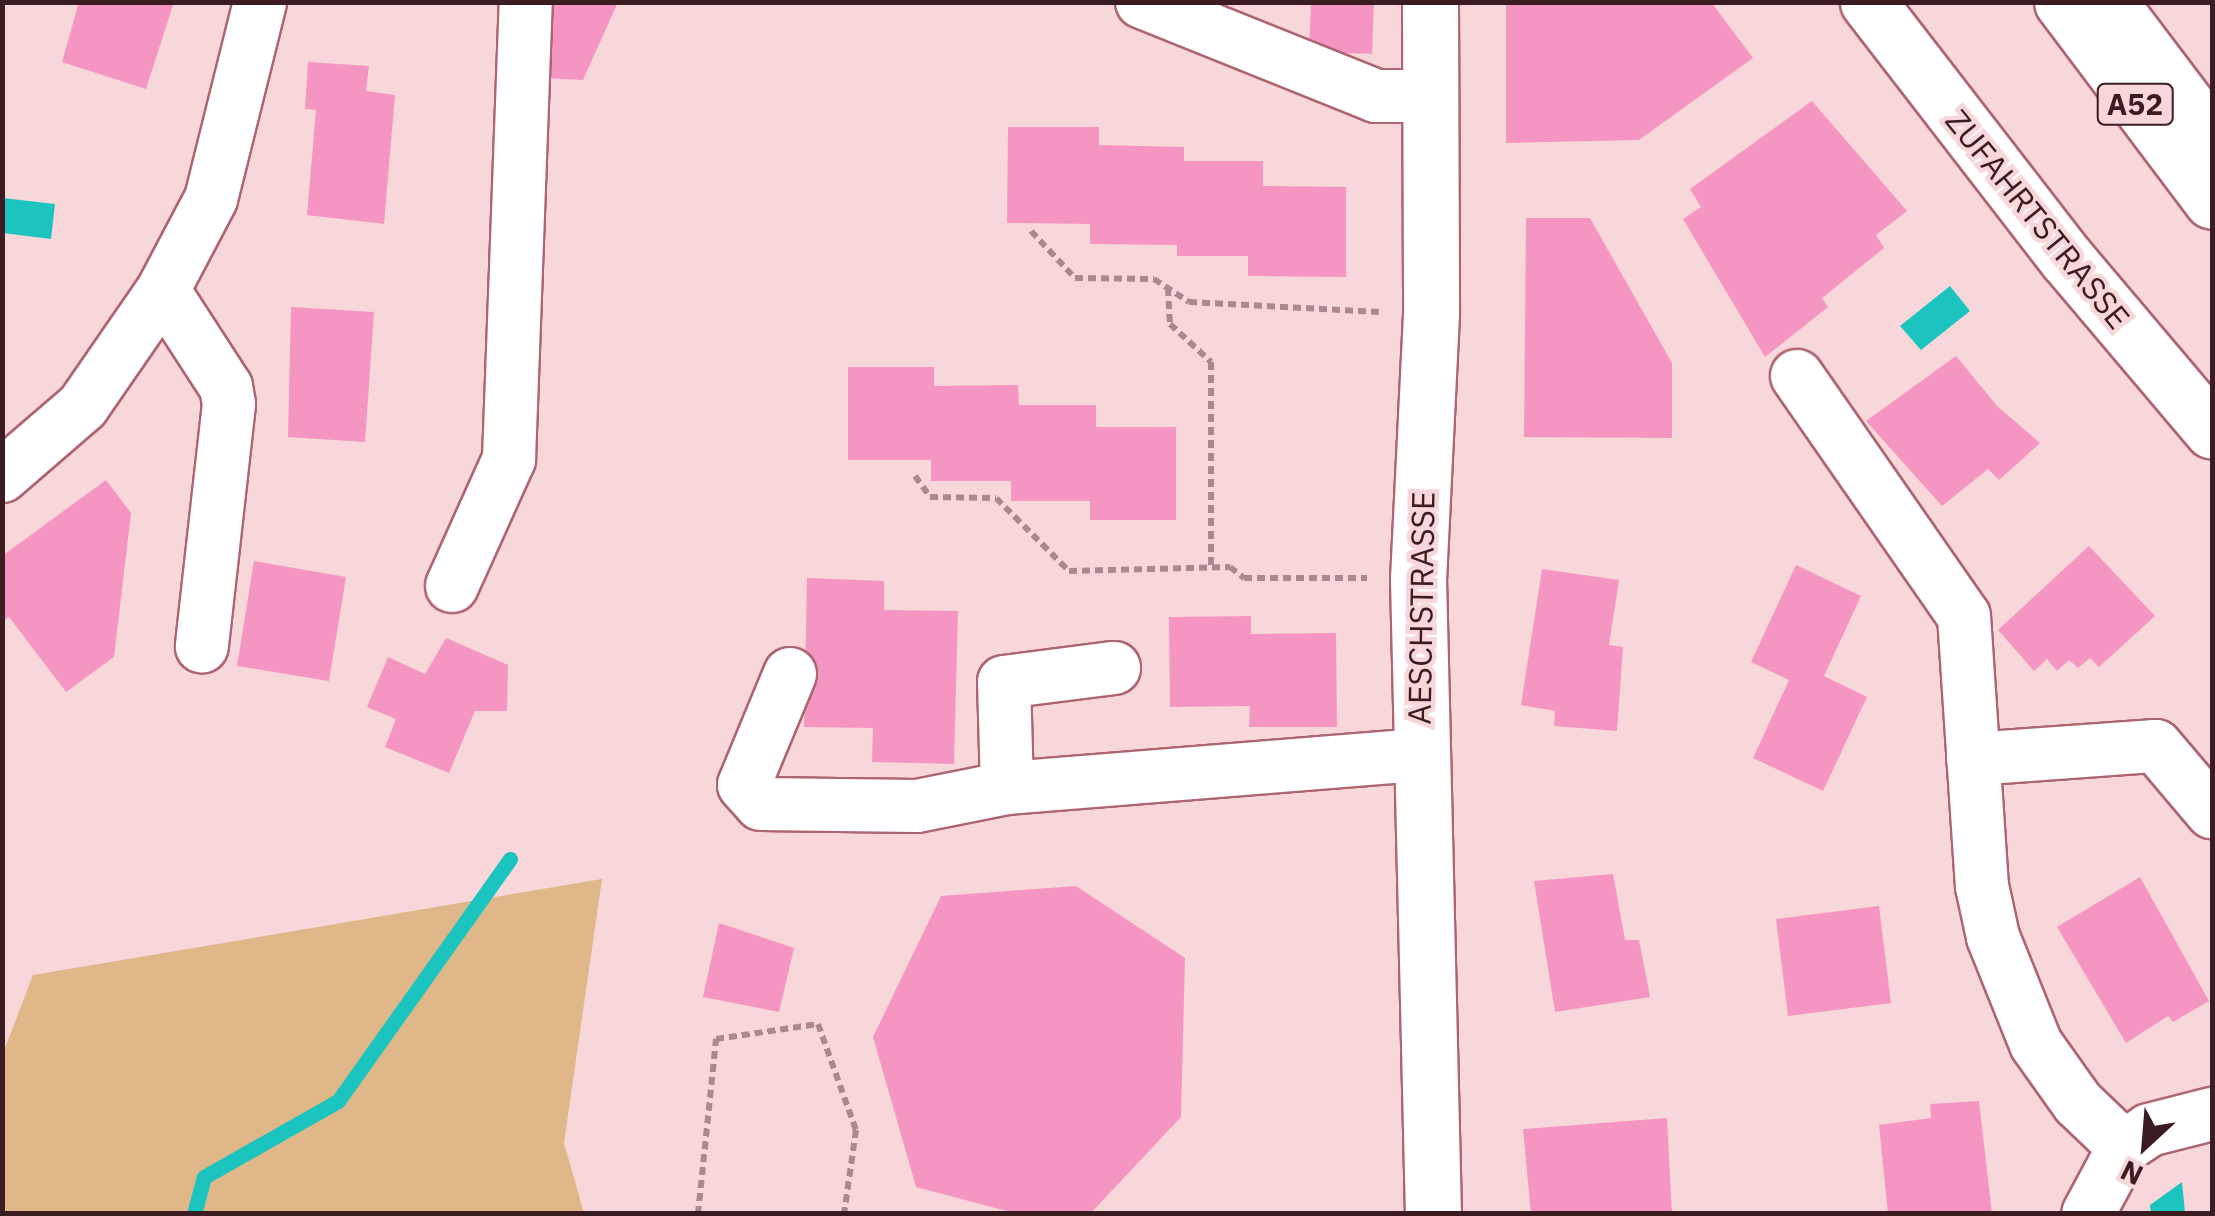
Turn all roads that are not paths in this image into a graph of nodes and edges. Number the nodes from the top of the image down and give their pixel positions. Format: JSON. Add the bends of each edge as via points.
{"nodes":[{"id":1,"x":260,"y":2,"type":"edge"},
{"id":2,"x":526,"y":2,"type":"edge"},
{"id":3,"x":1142,"y":2,"type":"edge"},
{"id":4,"x":1430,"y":2,"type":"edge"},
{"id":5,"x":1868,"y":2,"type":"edge"},
{"id":6,"x":2062,"y":2,"type":"edge"},
{"id":7,"x":2109,"y":2,"type":"edge"},
{"id":8,"x":1429,"y":96,"type":"junction"},
{"id":9,"x":2212,"y":138,"type":"edge"},
{"id":10,"x":2212,"y":202,"type":"edge"},
{"id":11,"x":163,"y":290,"type":"junction"},
{"id":12,"x":1796,"y":376,"type":"dead end"},
{"id":13,"x":2212,"y":431,"type":"edge"},
{"id":14,"x":2,"y":476,"type":"edge"},
{"id":15,"x":452,"y":586,"type":"dead end"},
{"id":16,"x":202,"y":646,"type":"dead end"},
{"id":17,"x":1114,"y":668,"type":"dead end"},
{"id":18,"x":790,"y":674,"type":"dead end"},
{"id":19,"x":1419,"y":755,"type":"junction"},
{"id":20,"x":1974,"y":759,"type":"junction"},
{"id":21,"x":1007,"y":788,"type":"junction"},
{"id":22,"x":2212,"y":812,"type":"edge"},
{"id":23,"x":2212,"y":1114,"type":"edge"},
{"id":24,"x":2124,"y":1146,"type":"junction"},
{"id":25,"x":1433,"y":1214,"type":"edge"},
{"id":26,"x":2088,"y":1214,"type":"edge"}],
"edges":[{"from":1,"to":11,"type":"street","via":[[211,200]]},
{"from":2,"to":15,"type":"street","via":[[509,459]]},
{"from":3,"to":8,"type":"street","via":[[1376,96]]},
{"from":4,"to":8,"type":"main road","name":"AESCHSTRASSE"},
{"from":5,"to":13,"type":"main road","name":"ZUFAHRTSTRASSE","via":[[2066,258]]},
{"from":6,"to":10,"type":"main road","number":"A52"},
{"from":7,"to":9,"type":"main road","number":"A52"},
{"from":8,"to":19,"type":"main road","name":"AESCHSTRASSE"},
{"from":11,"to":14,"type":"street","via":[[83,406]]},
{"from":11,"to":16,"type":"street","via":[[226,387],[228,404]]},
{"from":12,"to":20,"type":"street","via":[[1964,616]]},
{"from":17,"to":21,"type":"street","via":[[1004,682]]},
{"from":18,"to":21,"type":"street","via":[[744,785],[761,804],[917,806]]},
{"from":19,"to":21,"type":"street"},
{"from":19,"to":25,"type":"main road","name":"AESCHSTRASSE"},
{"from":20,"to":22,"type":"street","via":[[2156,746]]},
{"from":20,"to":24,"type":"street","via":[[1982,886],[2009,990],[2036,1044],[2078,1103]]},
{"from":23,"to":24,"type":"street","via":[[2149,1130]]},
{"from":24,"to":26,"type":"street"}]}
